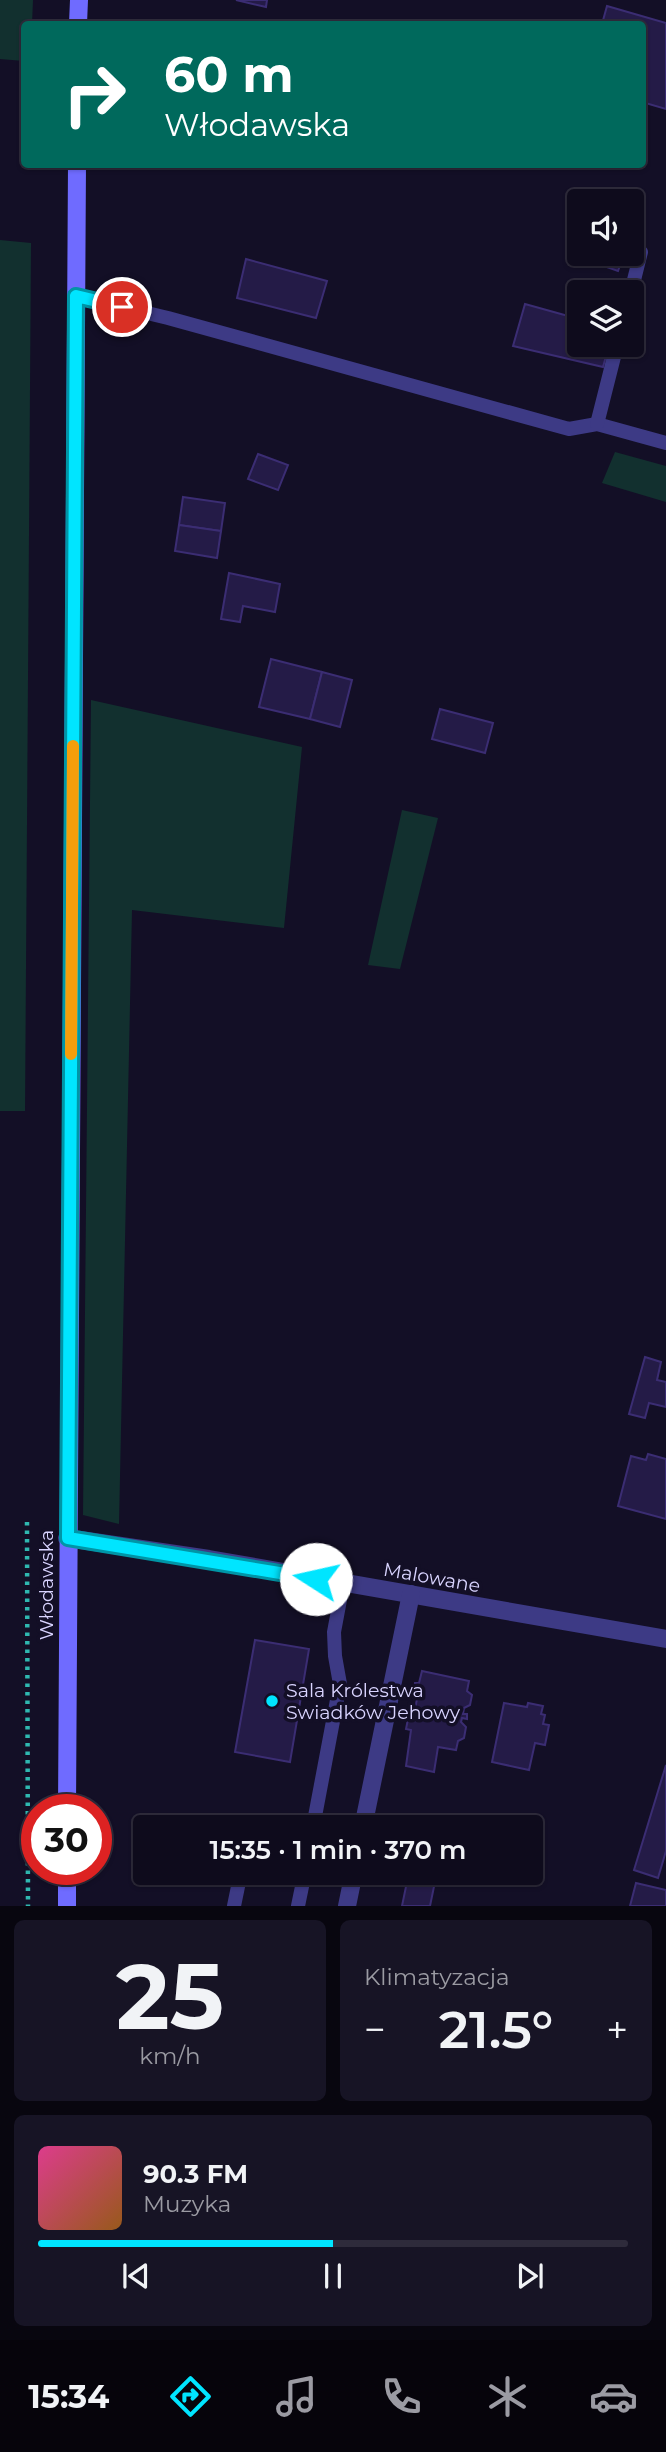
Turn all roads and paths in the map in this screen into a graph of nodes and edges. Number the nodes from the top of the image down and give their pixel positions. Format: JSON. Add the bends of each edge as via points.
{"nodes":[{"id":1,"x":79,"y":0,"type":"edge"},
{"id":2,"x":79,"y":21,"type":"edge"},
{"id":3,"x":77,"y":168,"type":"edge"},
{"id":4,"x":76,"y":296,"type":"junction"},
{"id":5,"x":614,"y":357,"type":"edge"},
{"id":6,"x":597,"y":425,"type":"junction"},
{"id":7,"x":666,"y":443,"type":"edge"},
{"id":8,"x":27,"y":1522,"type":"dead end"},
{"id":9,"x":68,"y":1538,"type":"junction"},
{"id":10,"x":343,"y":1584,"type":"junction"},
{"id":11,"x":411,"y":1594,"type":"junction"},
{"id":12,"x":666,"y":1639,"type":"edge"},
{"id":13,"x":67,"y":1794,"type":"edge"},
{"id":14,"x":315,"y":1815,"type":"edge"},
{"id":15,"x":365,"y":1815,"type":"edge"},
{"id":16,"x":67,"y":1885,"type":"edge"},
{"id":17,"x":239,"y":1885,"type":"edge"},
{"id":18,"x":302,"y":1885,"type":"edge"},
{"id":19,"x":351,"y":1885,"type":"edge"},
{"id":20,"x":28,"y":1906,"type":"edge"},
{"id":21,"x":67,"y":1906,"type":"edge"},
{"id":22,"x":234,"y":1906,"type":"edge"},
{"id":23,"x":298,"y":1906,"type":"edge"},
{"id":24,"x":347,"y":1906,"type":"edge"}],
"edges":[{"from":1,"to":2,"type":"main road"},
{"from":3,"to":4,"type":"main road","name":"Włodawska"},
{"from":4,"to":6,"type":"lane","via":[[569,429]]},
{"from":4,"to":9,"type":"main road","name":"Włodawska"},
{"from":5,"to":6,"type":"lane"},
{"from":6,"to":7,"type":"lane"},
{"from":8,"to":20,"type":"path"},
{"from":9,"to":10,"type":"street","name":"Malowane"},
{"from":9,"to":13,"type":"main road","name":"Włodawska"},
{"from":10,"to":11,"type":"street","name":"Malowane"},
{"from":10,"to":14,"type":"lane","via":[[334,1632],[340,1684]]},
{"from":11,"to":12,"type":"street","name":"Malowane"},
{"from":11,"to":15,"type":"street"},
{"from":16,"to":21,"type":"main road"},
{"from":17,"to":22,"type":"lane"},
{"from":18,"to":23,"type":"lane"},
{"from":19,"to":24,"type":"street"}]}
